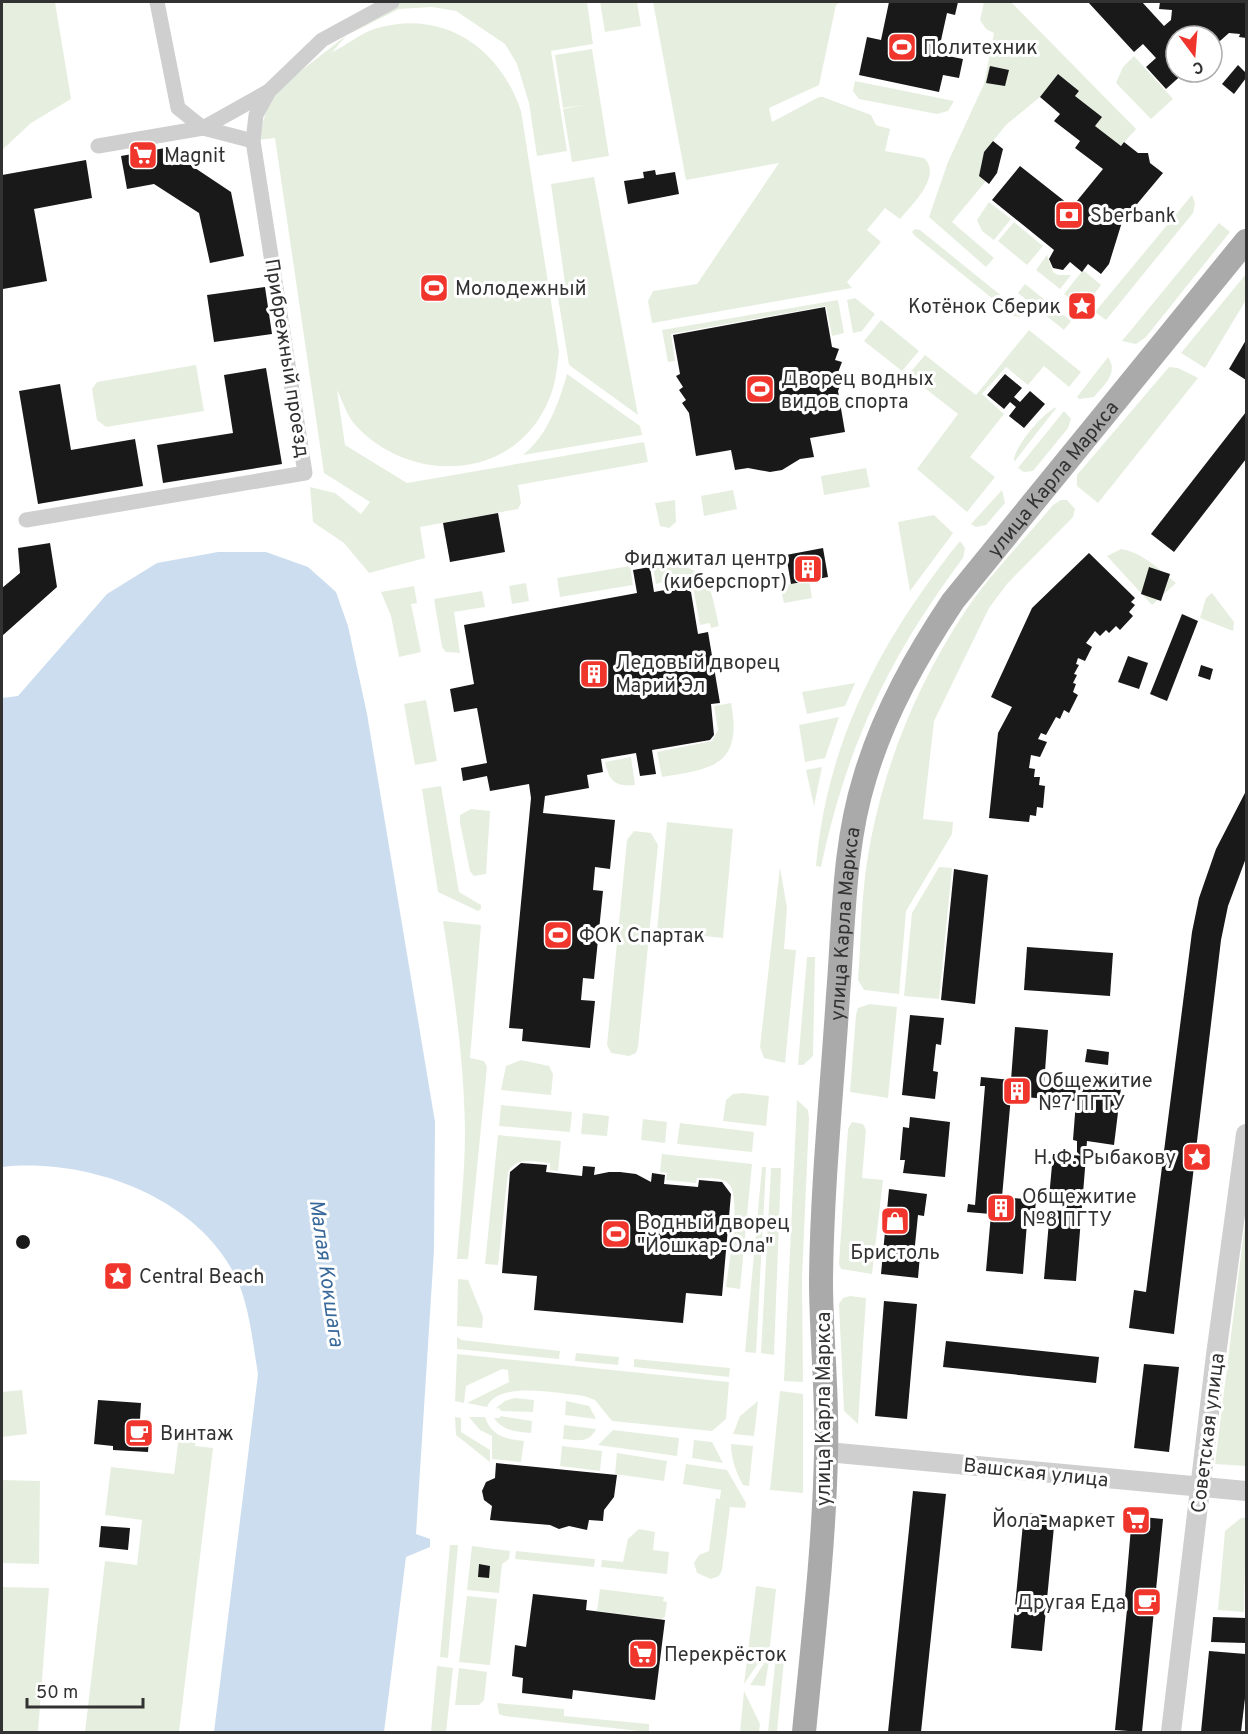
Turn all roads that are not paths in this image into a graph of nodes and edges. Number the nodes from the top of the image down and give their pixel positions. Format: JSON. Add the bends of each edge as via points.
{"nodes":[{"id":1,"x":157,"y":2,"type":"edge"},
{"id":2,"x":392,"y":2,"type":"edge"},
{"id":3,"x":269,"y":90,"type":"junction"},
{"id":4,"x":202,"y":128,"type":"junction"},
{"id":5,"x":253,"y":141,"type":"junction"},
{"id":6,"x":98,"y":146,"type":"dead end"},
{"id":7,"x":1246,"y":241,"type":"edge"},
{"id":8,"x":26,"y":520,"type":"dead end"},
{"id":9,"x":1246,"y":1134,"type":"edge"},
{"id":10,"x":826,"y":1452,"type":"junction"},
{"id":11,"x":1200,"y":1488,"type":"junction"},
{"id":12,"x":1246,"y":1491,"type":"edge"},
{"id":13,"x":804,"y":1732,"type":"edge"},
{"id":14,"x":1171,"y":1732,"type":"edge"}],
"edges":[{"from":1,"to":4,"type":"street","via":[[178,108]]},
{"from":2,"to":3,"type":"street","via":[[322,40]]},
{"from":3,"to":4,"type":"street"},
{"from":3,"to":5,"type":"street","via":[[255,115]]},
{"from":4,"to":5,"type":"street"},
{"from":4,"to":6,"type":"street"},
{"from":5,"to":8,"type":"street","name":"Прибрежный проезд","via":[[305,473]]},
{"from":7,"to":10,"type":"main road","name":"улица Карла Маркса","via":[[953,601],[902,686],[864,777],[844,897],[830,1094],[821,1279]]},
{"from":9,"to":11,"type":"street","name":"Советская улица"},
{"from":10,"to":11,"type":"street","name":"Вашская улица"},
{"from":10,"to":13,"type":"main road","name":"улица Карла Маркса","via":[[817,1606]]},
{"from":11,"to":12,"type":"street","name":"Вашская улица"},
{"from":11,"to":14,"type":"street","name":"Советская улица"}]}
